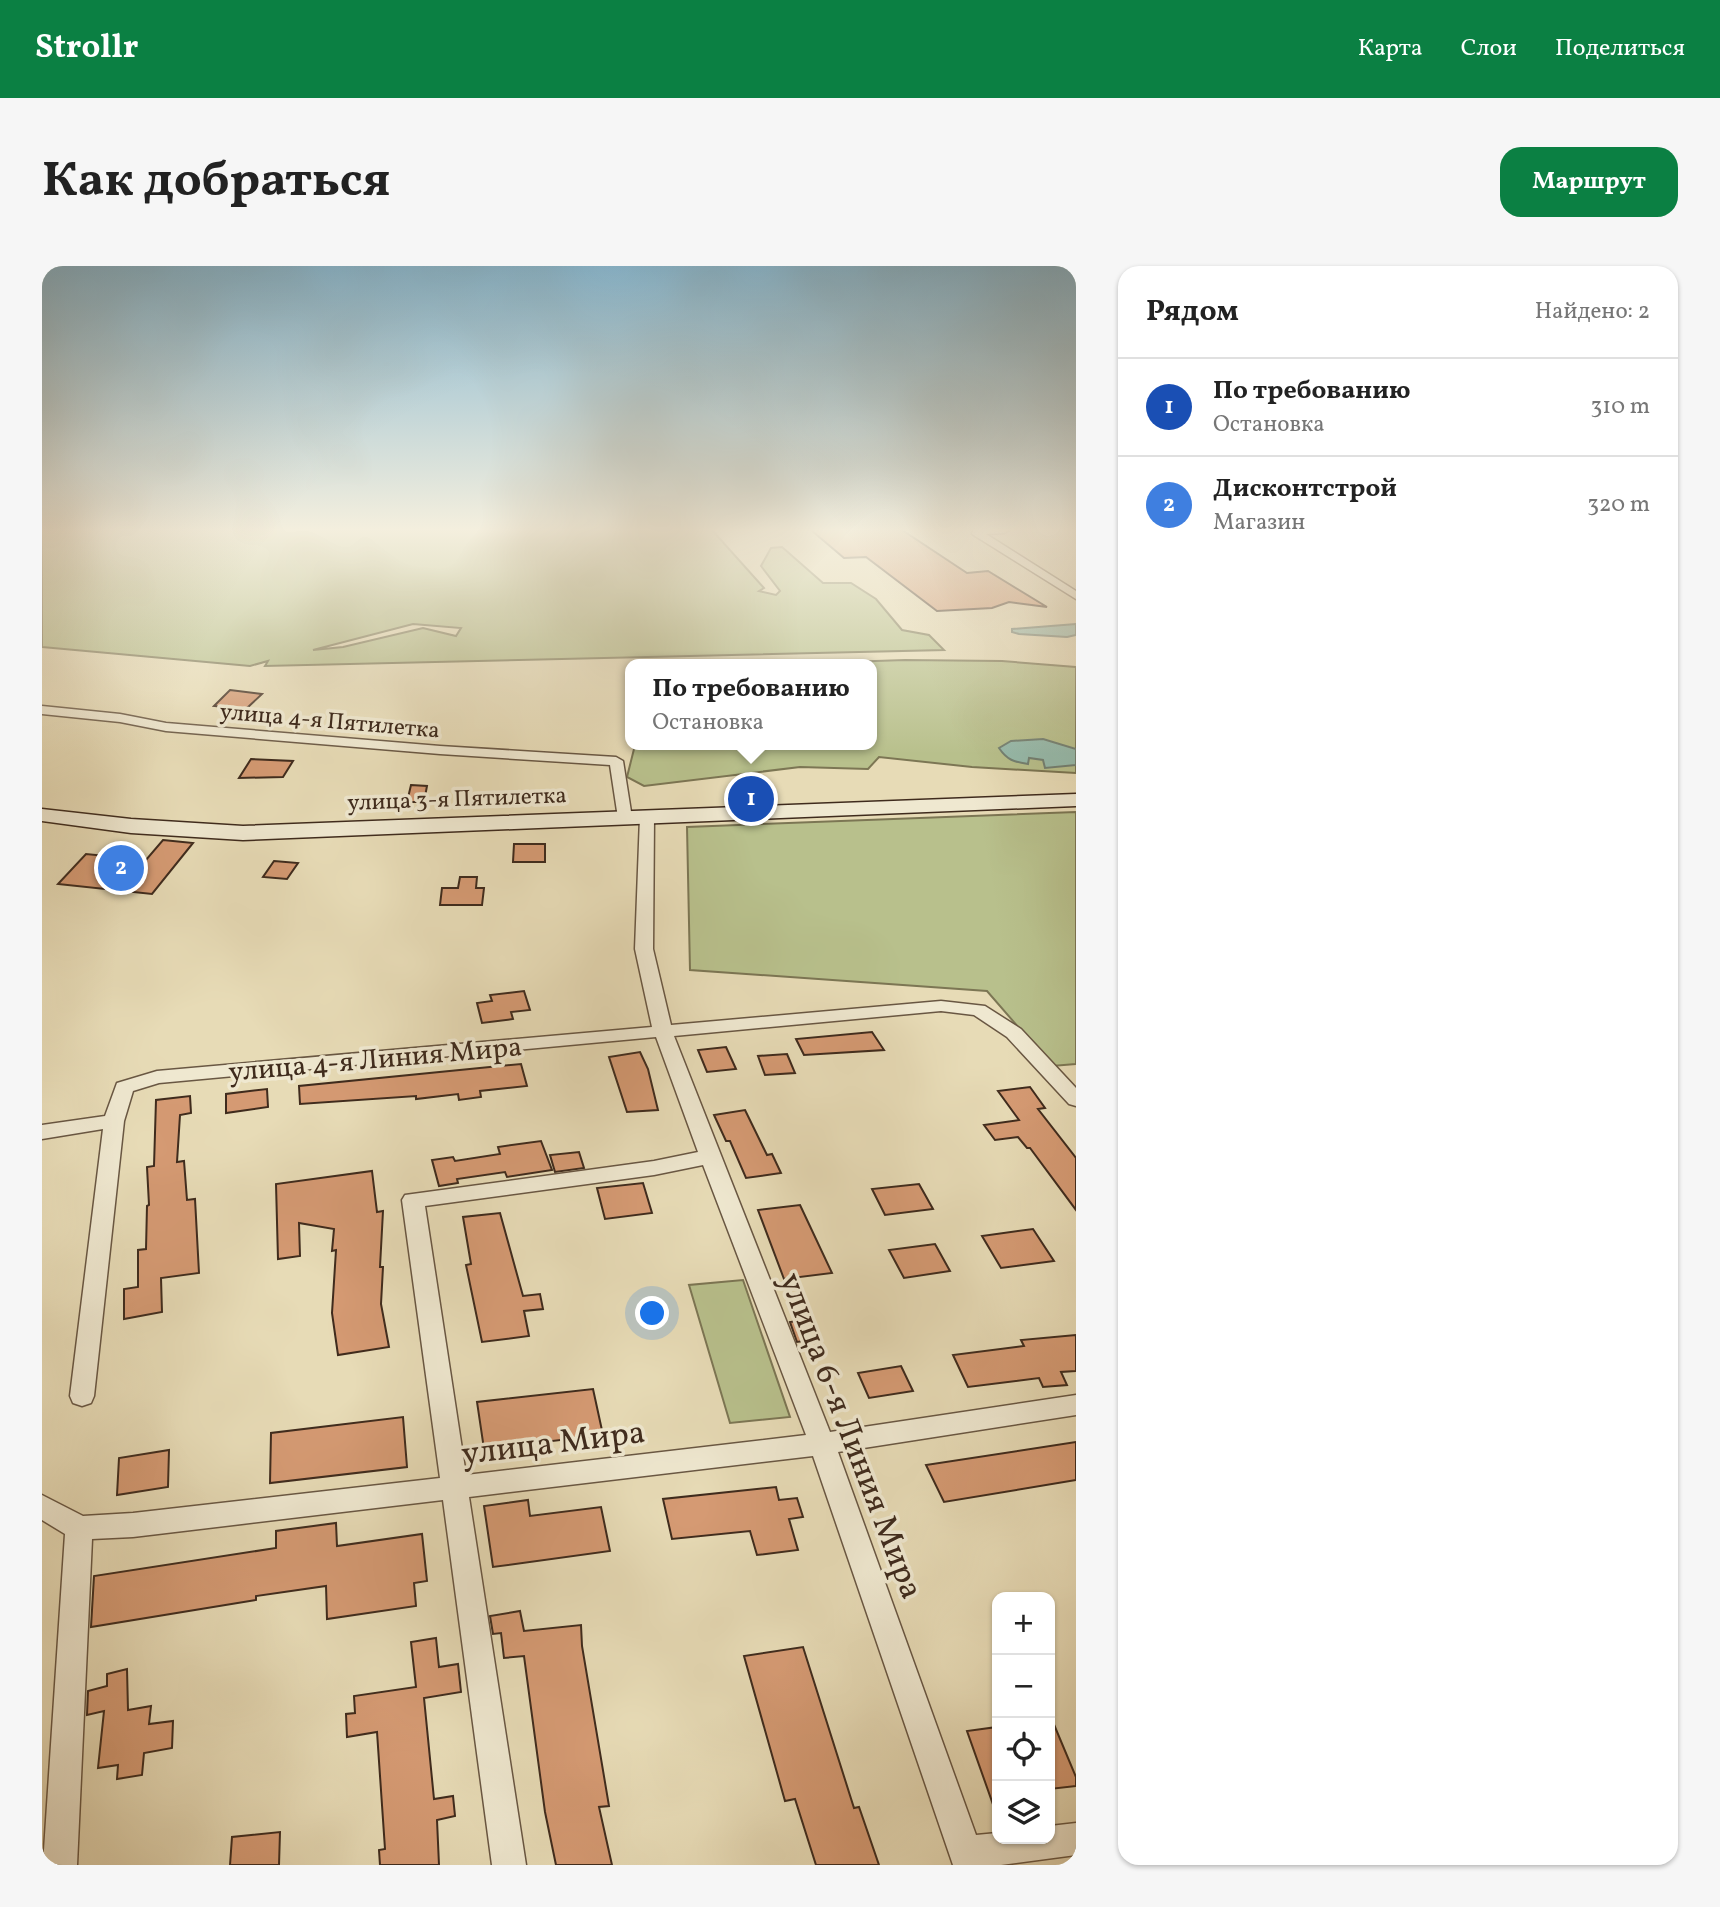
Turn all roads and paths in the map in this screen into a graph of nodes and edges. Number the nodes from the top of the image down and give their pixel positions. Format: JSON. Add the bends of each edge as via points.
{"nodes":[{"id":1,"x":42,"y":710,"type":"edge"},
{"id":2,"x":1076,"y":800,"type":"edge"},
{"id":3,"x":42,"y":815,"type":"edge"},
{"id":4,"x":647,"y":817,"type":"junction"},
{"id":5,"x":625,"y":818,"type":"junction"},
{"id":6,"x":663,"y":1032,"type":"junction"},
{"id":7,"x":1076,"y":1100,"type":"edge"},
{"id":8,"x":114,"y":1121,"type":"junction"},
{"id":9,"x":42,"y":1132,"type":"edge"},
{"id":10,"x":711,"y":1156,"type":"junction"},
{"id":11,"x":82,"y":1396,"type":"dead end"},
{"id":12,"x":1076,"y":1405,"type":"edge"},
{"id":13,"x":822,"y":1444,"type":"junction"},
{"id":14,"x":456,"y":1488,"type":"junction"},
{"id":15,"x":42,"y":1506,"type":"edge"},
{"id":16,"x":79,"y":1528,"type":"junction"},
{"id":17,"x":1076,"y":1839,"type":"edge"},
{"id":18,"x":968,"y":1859,"type":"edge"},
{"id":19,"x":60,"y":1865,"type":"edge"},
{"id":20,"x":509,"y":1865,"type":"edge"}],
"edges":[{"from":1,"to":5,"type":"street","name":"улица 4-я Пятилетка","via":[[166,727],[616,761]]},
{"from":2,"to":4,"type":"main road","name":"улица 3-я Пятилетка"},
{"from":3,"to":5,"type":"main road","name":"улица 3-я Пятилетка","via":[[243,833]]},
{"from":4,"to":5,"type":"main road","name":"улица 3-я Пятилетка"},
{"from":4,"to":6,"type":"street","name":"улица 6-я Линия Мира","via":[[644,949]]},
{"from":6,"to":7,"type":"street","via":[[941,1006],[979,1010],[1014,1033]]},
{"from":6,"to":8,"type":"street","name":"улица 4-я Линия Мира","via":[[157,1077],[124,1087]]},
{"from":6,"to":10,"type":"street","name":"улица 6-я Линия Мира"},
{"from":8,"to":9,"type":"street"},
{"from":8,"to":11,"type":"street","name":"улица 4-я Линия Мира"},
{"from":10,"to":13,"type":"street","name":"улица 6-я Линия Мира"},
{"from":10,"to":14,"type":"street","via":[[654,1168],[413,1200]]},
{"from":12,"to":13,"type":"street","name":"улица Мира"},
{"from":13,"to":14,"type":"street","name":"улица Мира"},
{"from":13,"to":18,"type":"street","name":"улица 6-я Линия Мира"},
{"from":14,"to":16,"type":"street","name":"улица Мира"},
{"from":14,"to":20,"type":"street"},
{"from":15,"to":16,"type":"street"},
{"from":16,"to":19,"type":"street"},
{"from":17,"to":18,"type":"street"}]}
